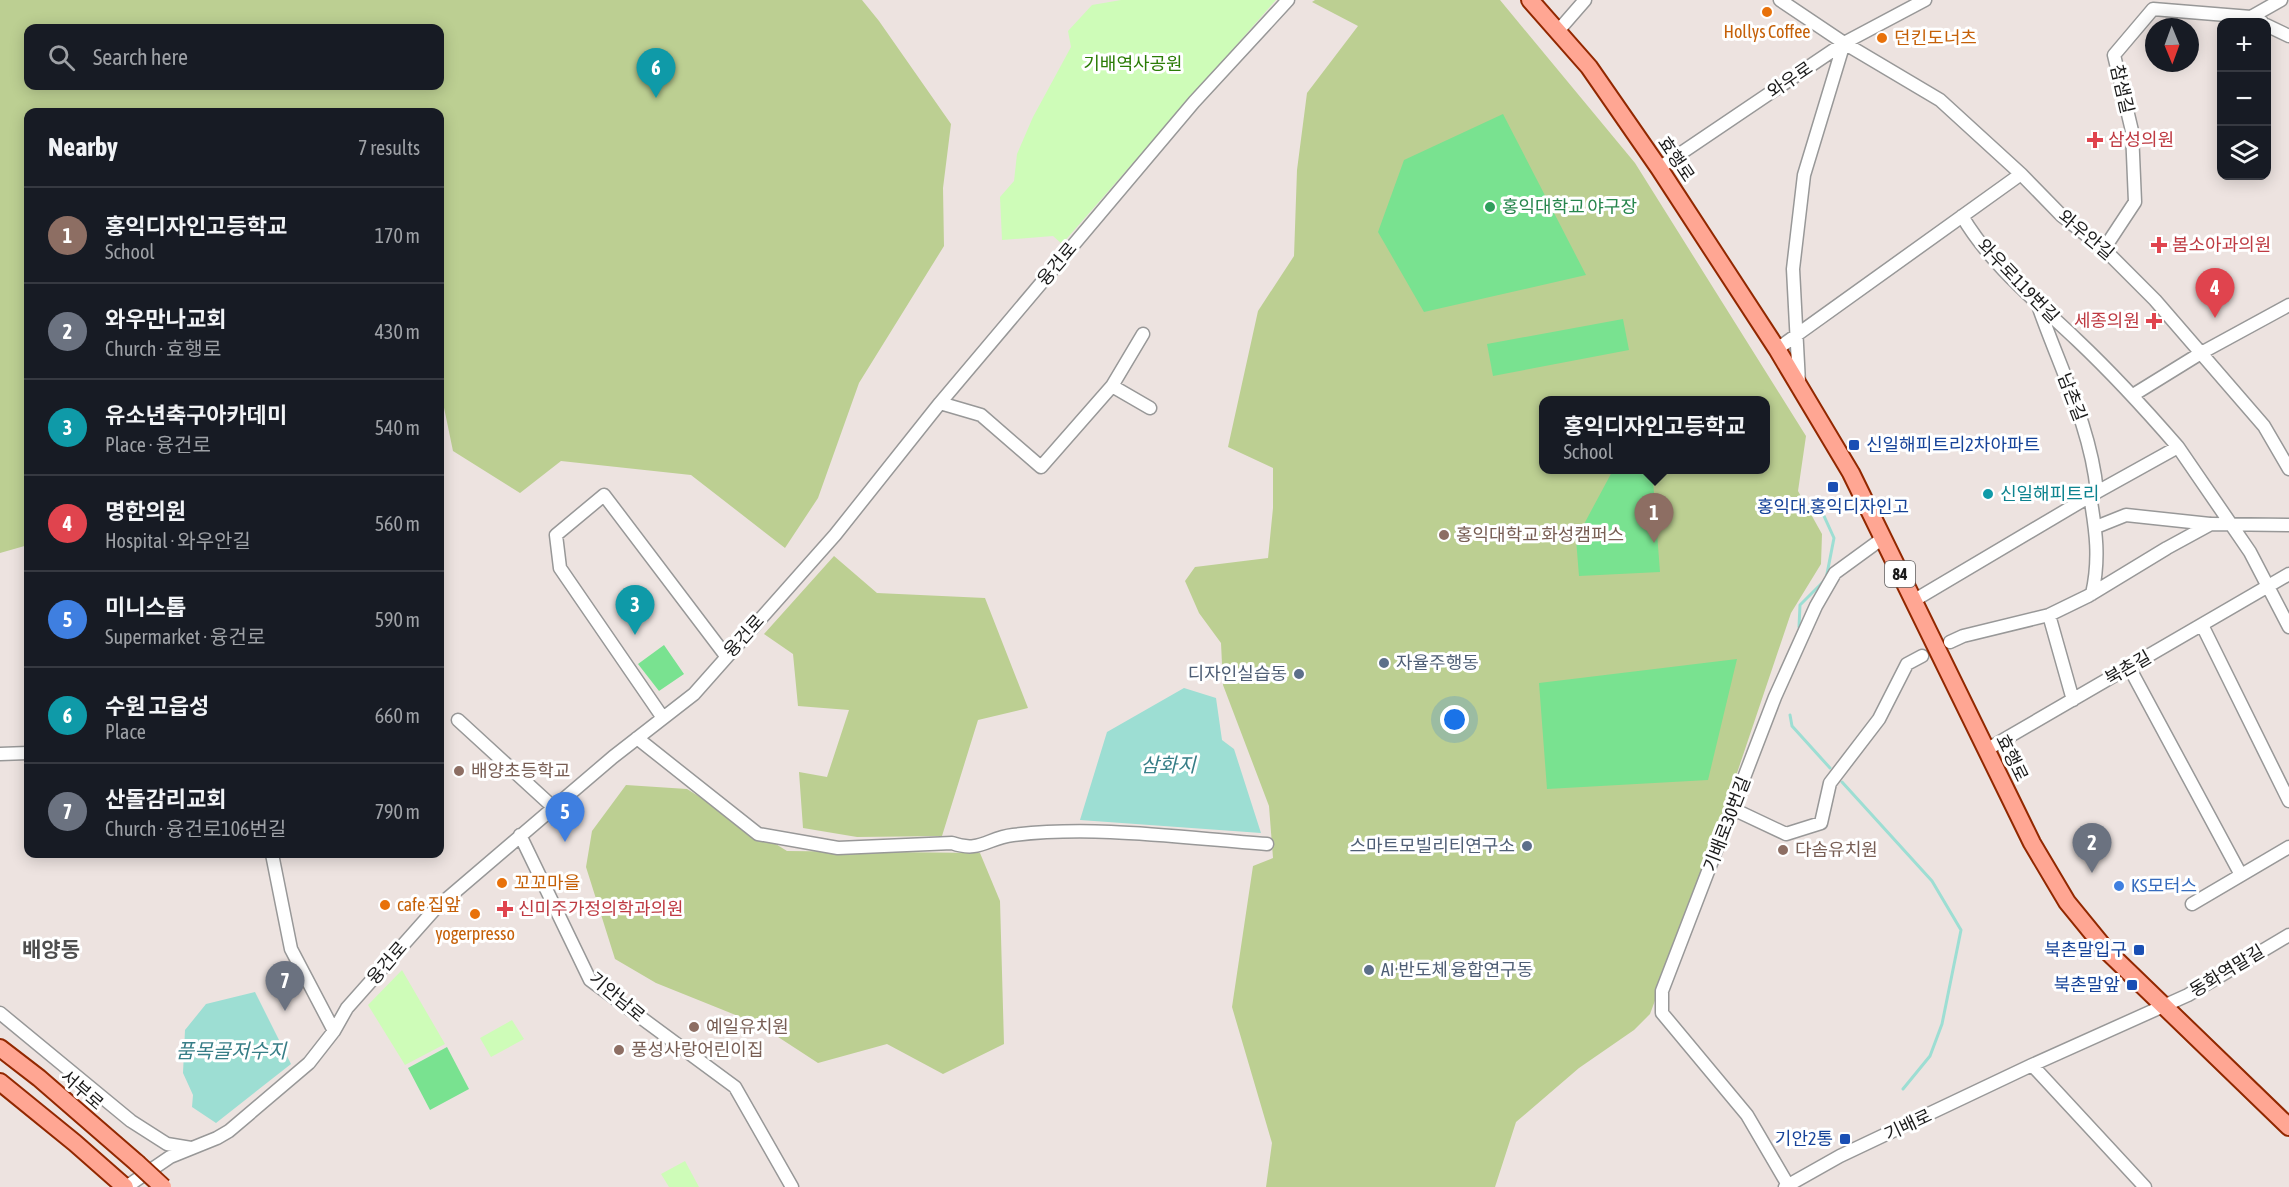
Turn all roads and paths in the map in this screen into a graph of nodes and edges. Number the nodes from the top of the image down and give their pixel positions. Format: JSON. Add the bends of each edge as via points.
{"nodes":[{"id":1,"x":1288,"y":0,"type":"edge"},
{"id":2,"x":1530,"y":0,"type":"edge"},
{"id":3,"x":1585,"y":0,"type":"edge"},
{"id":4,"x":1780,"y":0,"type":"edge"},
{"id":5,"x":1925,"y":0,"type":"edge"},
{"id":6,"x":2280,"y":0,"type":"edge"},
{"id":7,"x":2238,"y":18,"type":"edge"},
{"id":8,"x":2259,"y":18,"type":"edge"},
{"id":9,"x":2271,"y":27,"type":"edge"},
{"id":10,"x":1558,"y":31,"type":"junction"},
{"id":11,"x":2289,"y":36,"type":"edge"},
{"id":12,"x":1844,"y":43,"type":"junction"},
{"id":13,"x":1659,"y":168,"type":"junction"},
{"id":14,"x":2021,"y":174,"type":"junction"},
{"id":15,"x":1962,"y":216,"type":"junction"},
{"id":16,"x":2104,"y":249,"type":"junction"},
{"id":17,"x":2038,"y":304,"type":"junction"},
{"id":18,"x":2289,"y":305,"type":"edge"},
{"id":19,"x":1143,"y":334,"type":"dead end"},
{"id":20,"x":1797,"y":335,"type":"junction"},
{"id":21,"x":1777,"y":349,"type":"junction"},
{"id":22,"x":2201,"y":353,"type":"junction"},
{"id":23,"x":1112,"y":386,"type":"junction"},
{"id":24,"x":1800,"y":388,"type":"junction"},
{"id":25,"x":2133,"y":395,"type":"junction"},
{"id":26,"x":940,"y":403,"type":"junction"},
{"id":27,"x":1150,"y":408,"type":"dead end"},
{"id":28,"x":2178,"y":447,"type":"junction"},
{"id":29,"x":2289,"y":469,"type":"edge"},
{"id":30,"x":2094,"y":494,"type":"junction"},
{"id":31,"x":2211,"y":524,"type":"junction"},
{"id":32,"x":2233,"y":525,"type":"junction"},
{"id":33,"x":2289,"y":525,"type":"edge"},
{"id":34,"x":2096,"y":527,"type":"junction"},
{"id":35,"x":1883,"y":538,"type":"junction"},
{"id":36,"x":2289,"y":574,"type":"edge"},
{"id":37,"x":2268,"y":585,"type":"junction"},
{"id":38,"x":2092,"y":594,"type":"junction"},
{"id":39,"x":1913,"y":601,"type":"junction"},
{"id":40,"x":2049,"y":615,"type":"junction"},
{"id":41,"x":2202,"y":625,"type":"junction"},
{"id":42,"x":2289,"y":627,"type":"edge"},
{"id":43,"x":1950,"y":642,"type":"dead end"},
{"id":44,"x":726,"y":656,"type":"junction"},
{"id":45,"x":1922,"y":656,"type":"dead end"},
{"id":46,"x":2129,"y":668,"type":"junction"},
{"id":47,"x":2073,"y":700,"type":"junction"},
{"id":48,"x":663,"y":718,"type":"junction"},
{"id":49,"x":458,"y":720,"type":"dead end"},
{"id":50,"x":637,"y":738,"type":"junction"},
{"id":51,"x":1986,"y":750,"type":"junction"},
{"id":52,"x":24,"y":753,"type":"edge"},
{"id":53,"x":0,"y":754,"type":"edge"},
{"id":54,"x":2289,"y":801,"type":"edge"},
{"id":55,"x":553,"y":807,"type":"junction"},
{"id":56,"x":1733,"y":809,"type":"junction"},
{"id":57,"x":520,"y":835,"type":"junction"},
{"id":58,"x":1267,"y":844,"type":"dead end"},
{"id":59,"x":2289,"y":847,"type":"edge"},
{"id":60,"x":273,"y":858,"type":"edge"},
{"id":61,"x":2241,"y":875,"type":"junction"},
{"id":62,"x":2192,"y":904,"type":"dead end"},
{"id":63,"x":2289,"y":935,"type":"edge"},
{"id":64,"x":2164,"y":1006,"type":"junction"},
{"id":65,"x":0,"y":1013,"type":"edge"},
{"id":66,"x":334,"y":1031,"type":"junction"},
{"id":67,"x":0,"y":1048,"type":"edge"},
{"id":68,"x":2032,"y":1065,"type":"junction"},
{"id":69,"x":0,"y":1082,"type":"edge"},
{"id":70,"x":2289,"y":1127,"type":"edge"},
{"id":71,"x":192,"y":1148,"type":"junction"},
{"id":72,"x":122,"y":1184,"type":"edge"},
{"id":73,"x":1787,"y":1186,"type":"edge"},
{"id":74,"x":163,"y":1187,"type":"edge"},
{"id":75,"x":792,"y":1187,"type":"edge"},
{"id":76,"x":2145,"y":1187,"type":"edge"}],
"edges":[{"from":1,"to":26,"type":"street","name":"융건로","via":[[1194,102]]},
{"from":2,"to":10,"type":"main road","name":"효행로","number":"84"},
{"from":3,"to":10,"type":"street"},
{"from":4,"to":12,"type":"street","name":"와우안길"},
{"from":5,"to":12,"type":"street","name":"와우로"},
{"from":6,"to":8,"type":"street"},
{"from":7,"to":16,"type":"street","name":"참샘길","via":[[2153,9],[2114,55],[2132,131],[2134,202]]},
{"from":9,"to":11,"type":"street"},
{"from":10,"to":13,"type":"main road","name":"효행로","number":"84"},
{"from":12,"to":13,"type":"street","name":"와우로"},
{"from":12,"to":14,"type":"street","name":"와우안길","via":[[1940,100]]},
{"from":12,"to":20,"type":"street","via":[[1804,175],[1793,269]]},
{"from":13,"to":21,"type":"main road","name":"효행로","number":"84"},
{"from":14,"to":15,"type":"street"},
{"from":14,"to":16,"type":"street","name":"와우안길","via":[[2061,215]]},
{"from":15,"to":17,"type":"street","name":"와우로119번길","via":[[1994,259]]},
{"from":15,"to":20,"type":"street"},
{"from":16,"to":22,"type":"street","name":"와우안길","via":[[2156,300]]},
{"from":17,"to":25,"type":"street","name":"와우로119번길"},
{"from":17,"to":30,"type":"street","name":"남촌길","via":[[2086,434],[2094,465]]},
{"from":18,"to":22,"type":"street"},
{"from":19,"to":23,"type":"street"},
{"from":20,"to":21,"type":"street"},
{"from":20,"to":24,"type":"street"},
{"from":21,"to":24,"type":"main road","name":"효행로","number":"84"},
{"from":22,"to":25,"type":"street"},
{"from":22,"to":29,"type":"street","name":"와우안길","via":[[2264,426]]},
{"from":23,"to":26,"type":"street","via":[[1041,467],[981,415]]},
{"from":23,"to":27,"type":"street"},
{"from":24,"to":35,"type":"main road","name":"효행로","number":"84","via":[[1851,473]]},
{"from":25,"to":28,"type":"street","name":"와우로119번길"},
{"from":26,"to":44,"type":"street","name":"융건로","via":[[834,535]]},
{"from":28,"to":30,"type":"street"},
{"from":28,"to":32,"type":"street","name":"와우로119번길"},
{"from":30,"to":34,"type":"street","name":"남촌길"},
{"from":30,"to":39,"type":"street"},
{"from":31,"to":32,"type":"street"},
{"from":31,"to":34,"type":"street","via":[[2126,515]]},
{"from":31,"to":38,"type":"street"},
{"from":32,"to":33,"type":"street"},
{"from":32,"to":37,"type":"street","name":"와우로119번길"},
{"from":34,"to":38,"type":"street","name":"남촌길","via":[[2097,571]]},
{"from":35,"to":39,"type":"main road","name":"효행로","number":"84"},
{"from":35,"to":56,"type":"street","name":"기배로30번길","via":[[1835,573],[1816,606],[1775,697]]},
{"from":36,"to":37,"type":"street","name":"북촌길"},
{"from":37,"to":41,"type":"street","name":"북촌길"},
{"from":37,"to":42,"type":"street","name":"와우로119번길"},
{"from":38,"to":40,"type":"street"},
{"from":39,"to":51,"type":"main road","name":"효행로","number":"84"},
{"from":40,"to":43,"type":"street"},
{"from":40,"to":47,"type":"street"},
{"from":41,"to":46,"type":"street","name":"북촌길"},
{"from":41,"to":54,"type":"street"},
{"from":44,"to":48,"type":"street","name":"융건로","via":[[694,694]]},
{"from":44,"to":48,"type":"street","via":[[604,495],[556,535],[560,568]]},
{"from":45,"to":56,"type":"street","via":[[1907,664],[1879,719],[1830,783],[1821,823],[1786,834]]},
{"from":46,"to":47,"type":"street","name":"북촌길"},
{"from":46,"to":61,"type":"street"},
{"from":47,"to":51,"type":"street","name":"북촌길"},
{"from":48,"to":50,"type":"street","name":"융건로"},
{"from":49,"to":55,"type":"street"},
{"from":50,"to":55,"type":"street","name":"융건로"},
{"from":50,"to":58,"type":"street","via":[[758,834],[838,848],[952,843],[967,849],[1010,835],[1082,830]]},
{"from":51,"to":64,"type":"main road","name":"효행로","number":"84","via":[[2032,843],[2067,902],[2107,951]]},
{"from":52,"to":53,"type":"street"},
{"from":55,"to":57,"type":"street","name":"융건로"},
{"from":56,"to":73,"type":"street","name":"기배로30번길","via":[[1662,991],[1662,1013],[1747,1115]]},
{"from":57,"to":66,"type":"street","name":"융건로","via":[[435,909],[347,1008]]},
{"from":57,"to":75,"type":"street","name":"기안남로","via":[[590,980],[735,1087]]},
{"from":59,"to":61,"type":"street"},
{"from":60,"to":66,"type":"street","via":[[291,949]]},
{"from":61,"to":62,"type":"street"},
{"from":63,"to":64,"type":"street","name":"동화역말길"},
{"from":64,"to":68,"type":"street","name":"기배로"},
{"from":64,"to":70,"type":"main road","name":"효행로","number":"84"},
{"from":65,"to":71,"type":"street","via":[[131,1121],[167,1144]]},
{"from":66,"to":71,"type":"street","name":"융건로","via":[[309,1063],[238,1124]]},
{"from":67,"to":74,"type":"main road","name":"서부로","bridge":true},
{"from":68,"to":73,"type":"street","name":"기배로","via":[[1839,1156]]},
{"from":68,"to":76,"type":"street"},
{"from":69,"to":72,"type":"main road"},
{"from":71,"to":72,"type":"street","name":"융건로"}]}
